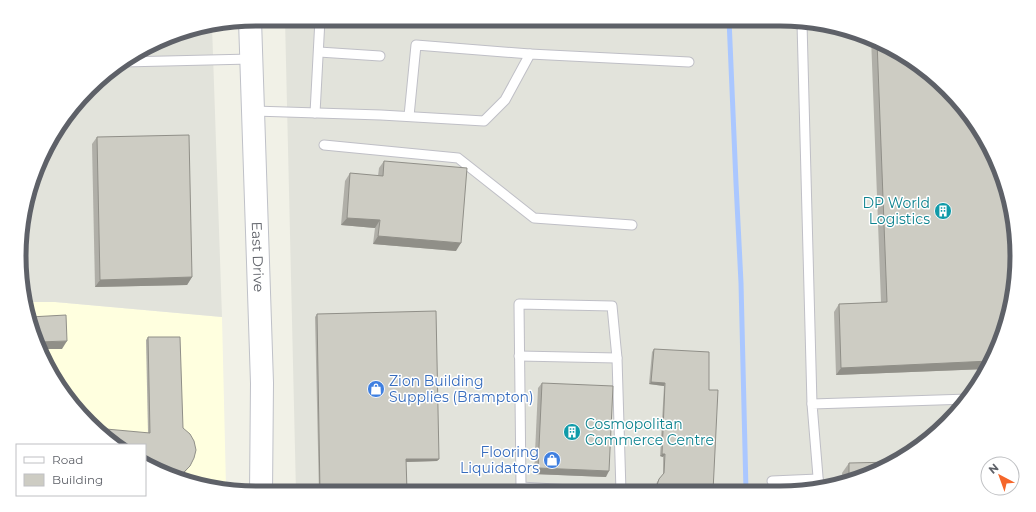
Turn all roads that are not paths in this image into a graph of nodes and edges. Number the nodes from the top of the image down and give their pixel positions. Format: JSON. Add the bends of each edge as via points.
{"nodes":[{"id":1,"x":250,"y":26,"type":"edge"},
{"id":2,"x":320,"y":26,"type":"edge"},
{"id":3,"x":802,"y":27,"type":"edge"},
{"id":4,"x":319,"y":52,"type":"junction"},
{"id":5,"x":530,"y":54,"type":"junction"},
{"id":6,"x":380,"y":56,"type":"dead end"},
{"id":7,"x":251,"y":59,"type":"junction"},
{"id":8,"x":133,"y":62,"type":"edge"},
{"id":9,"x":689,"y":62,"type":"dead end"},
{"id":10,"x":253,"y":111,"type":"junction"},
{"id":11,"x":315,"y":112,"type":"junction"},
{"id":12,"x":409,"y":116,"type":"junction"},
{"id":13,"x":324,"y":145,"type":"dead end"},
{"id":14,"x":632,"y":225,"type":"dead end"},
{"id":15,"x":519,"y":356,"type":"junction"},
{"id":16,"x":617,"y":358,"type":"junction"},
{"id":17,"x":960,"y":399,"type":"edge"},
{"id":18,"x":812,"y":404,"type":"junction"},
{"id":19,"x":818,"y":479,"type":"junction"},
{"id":20,"x":772,"y":481,"type":"dead end"},
{"id":21,"x":818,"y":483,"type":"edge"},
{"id":22,"x":261,"y":486,"type":"edge"},
{"id":23,"x":521,"y":486,"type":"edge"},
{"id":24,"x":621,"y":486,"type":"edge"}],
"edges":[{"from":1,"to":7,"type":"street","name":"East Drive"},
{"from":2,"to":4,"type":"lane"},
{"from":3,"to":18,"type":"lane"},
{"from":4,"to":6,"type":"lane"},
{"from":4,"to":11,"type":"lane"},
{"from":5,"to":9,"type":"lane"},
{"from":5,"to":12,"type":"lane","via":[[505,100],[484,121]]},
{"from":5,"to":12,"type":"lane","via":[[416,45]]},
{"from":7,"to":8,"type":"lane"},
{"from":7,"to":10,"type":"street","name":"East Drive"},
{"from":10,"to":11,"type":"lane"},
{"from":10,"to":22,"type":"street","name":"East Drive","via":[[262,383]]},
{"from":11,"to":12,"type":"lane"},
{"from":13,"to":14,"type":"lane","via":[[458,158],[534,218]]},
{"from":15,"to":16,"type":"lane"},
{"from":15,"to":16,"type":"lane","via":[[519,304],[612,306]]},
{"from":15,"to":23,"type":"lane"},
{"from":16,"to":24,"type":"lane"},
{"from":17,"to":18,"type":"lane"},
{"from":18,"to":19,"type":"lane"},
{"from":19,"to":20,"type":"lane"},
{"from":19,"to":21,"type":"lane"}]}
